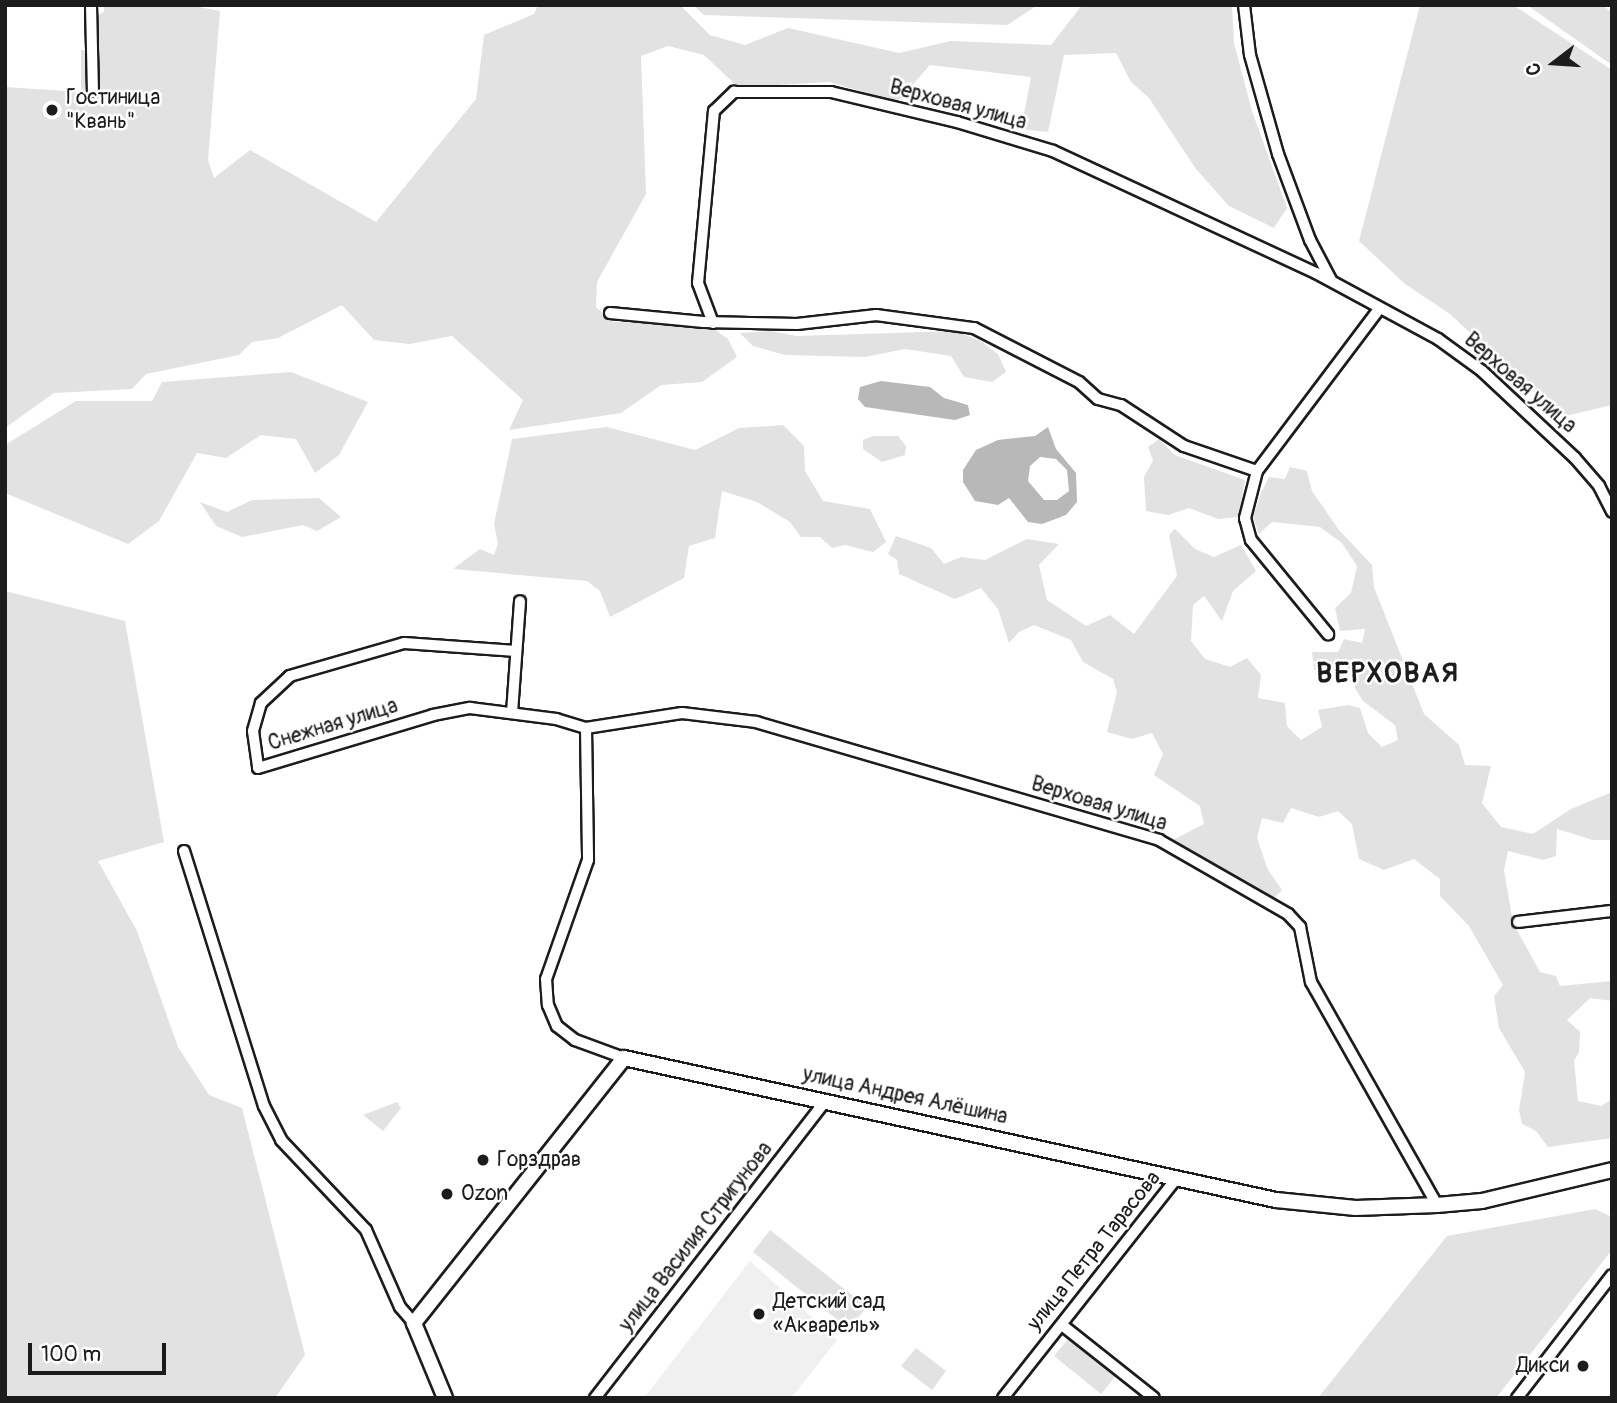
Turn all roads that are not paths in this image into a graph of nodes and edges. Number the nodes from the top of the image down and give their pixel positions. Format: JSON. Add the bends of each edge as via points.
{"nodes":[{"id":1,"x":91,"y":5,"type":"edge"},
{"id":2,"x":1244,"y":5,"type":"edge"},
{"id":3,"x":93,"y":91,"type":"dead end"},
{"id":4,"x":1333,"y":282,"type":"junction"},
{"id":5,"x":1379,"y":309,"type":"junction"},
{"id":6,"x":610,"y":313,"type":"dead end"},
{"id":7,"x":713,"y":323,"type":"junction"},
{"id":8,"x":1257,"y":471,"type":"junction"},
{"id":9,"x":1612,"y":512,"type":"edge"},
{"id":10,"x":520,"y":601,"type":"dead end"},
{"id":11,"x":1328,"y":635,"type":"dead end"},
{"id":12,"x":516,"y":652,"type":"junction"},
{"id":13,"x":512,"y":713,"type":"junction"},
{"id":14,"x":586,"y":728,"type":"junction"},
{"id":15,"x":184,"y":851,"type":"dead end"},
{"id":16,"x":1612,"y":911,"type":"edge"},
{"id":17,"x":1518,"y":922,"type":"dead end"},
{"id":18,"x":624,"y":1058,"type":"junction"},
{"id":19,"x":826,"y":1100,"type":"junction"},
{"id":20,"x":1612,"y":1170,"type":"edge"},
{"id":21,"x":1176,"y":1179,"type":"junction"},
{"id":22,"x":1437,"y":1205,"type":"junction"},
{"id":23,"x":1612,"y":1275,"type":"edge"},
{"id":24,"x":414,"y":1323,"type":"junction"},
{"id":25,"x":1062,"y":1325,"type":"junction"},
{"id":26,"x":445,"y":1398,"type":"edge"},
{"id":27,"x":595,"y":1398,"type":"edge"},
{"id":28,"x":1003,"y":1398,"type":"edge"},
{"id":29,"x":1154,"y":1398,"type":"edge"},
{"id":30,"x":1517,"y":1398,"type":"edge"}],
"edges":[{"from":1,"to":3,"type":"street"},
{"from":2,"to":4,"type":"street","via":[[1250,55],[1278,154],[1310,240]]},
{"from":4,"to":5,"type":"street","name":"Верховая улица"},
{"from":4,"to":7,"type":"street","name":"Верховая улица","via":[[1052,151],[831,92],[766,89],[734,92],[714,111],[698,283]]},
{"from":5,"to":8,"type":"street"},
{"from":5,"to":9,"type":"street","name":"Верховая улица","via":[[1438,339],[1482,371],[1575,458],[1599,486]]},
{"from":6,"to":7,"type":"street"},
{"from":7,"to":8,"type":"street","via":[[797,324],[876,316],[974,328],[1079,383],[1098,399],[1121,405],[1184,446]]},
{"from":8,"to":11,"type":"street","via":[[1245,518],[1251,540]]},
{"from":10,"to":12,"type":"street"},
{"from":12,"to":13,"type":"street"},
{"from":12,"to":13,"type":"street","name":"Снежная улица","via":[[404,643],[290,676],[261,704],[253,731],[254,748],[258,768],[433,715],[470,708]]},
{"from":13,"to":14,"type":"street","name":"Снежная улица"},
{"from":14,"to":18,"type":"street","via":[[588,860],[546,979],[548,1005],[557,1026],[575,1040]]},
{"from":14,"to":22,"type":"street","name":"Верховая улица","via":[[682,713],[757,722],[1159,840],[1288,914],[1300,927],[1311,982]]},
{"from":15,"to":24,"type":"street","via":[[264,1106],[281,1140],[366,1230],[400,1307]]},
{"from":16,"to":17,"type":"street"},
{"from":18,"to":19,"type":"street","name":"улица Андрея Алёшина"},
{"from":18,"to":24,"type":"street"},
{"from":19,"to":21,"type":"street","name":"улица Андрея Алёшина"},
{"from":19,"to":27,"type":"street","name":"улица Василия Стригунова"},
{"from":20,"to":22,"type":"street","name":"улица Петра Тарасова","via":[[1482,1201]]},
{"from":21,"to":22,"type":"street","name":"улица Петра Тарасова","via":[[1276,1200],[1356,1208]]},
{"from":21,"to":25,"type":"street","name":"улица Петра Тарасова"},
{"from":23,"to":30,"type":"street"},
{"from":24,"to":26,"type":"street"},
{"from":25,"to":28,"type":"street","name":"улица Петра Тарасова"},
{"from":25,"to":29,"type":"street"}]}
